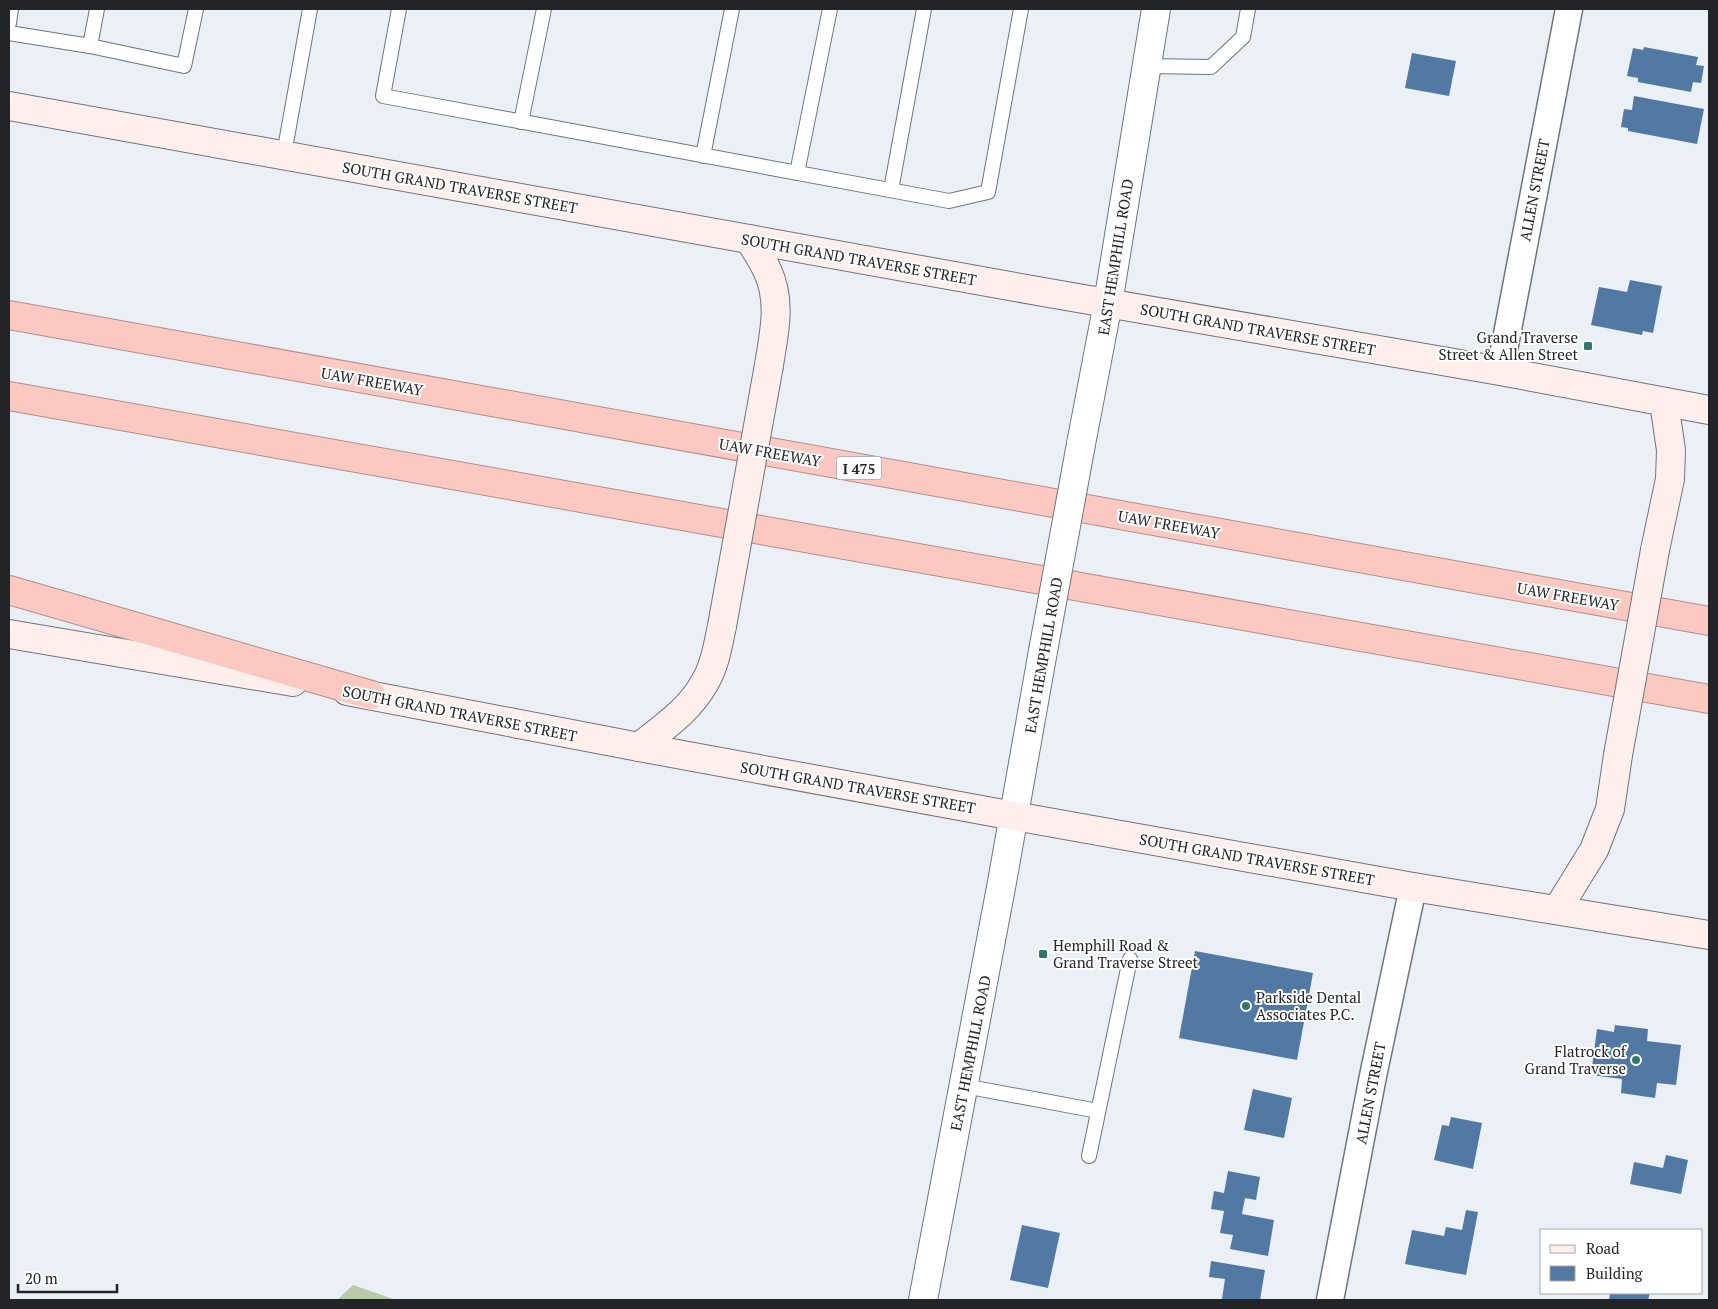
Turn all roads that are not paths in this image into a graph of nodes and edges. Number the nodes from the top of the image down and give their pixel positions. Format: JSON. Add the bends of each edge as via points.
{"nodes":[{"id":1,"x":11,"y":9,"type":"edge"},
{"id":2,"x":97,"y":9,"type":"edge"},
{"id":3,"x":196,"y":9,"type":"edge"},
{"id":4,"x":310,"y":9,"type":"edge"},
{"id":5,"x":399,"y":9,"type":"edge"},
{"id":6,"x":544,"y":9,"type":"edge"},
{"id":7,"x":732,"y":9,"type":"edge"},
{"id":8,"x":830,"y":9,"type":"edge"},
{"id":9,"x":924,"y":9,"type":"edge"},
{"id":10,"x":1021,"y":9,"type":"edge"},
{"id":11,"x":1156,"y":9,"type":"edge"},
{"id":12,"x":1248,"y":9,"type":"edge"},
{"id":13,"x":1568,"y":9,"type":"edge"},
{"id":14,"x":9,"y":23,"type":"edge"},
{"id":15,"x":9,"y":33,"type":"edge"},
{"id":16,"x":90,"y":46,"type":"junction"},
{"id":17,"x":1146,"y":66,"type":"junction"},
{"id":18,"x":9,"y":106,"type":"edge"},
{"id":19,"x":521,"y":122,"type":"junction"},
{"id":20,"x":284,"y":154,"type":"junction"},
{"id":21,"x":703,"y":156,"type":"junction"},
{"id":22,"x":797,"y":173,"type":"junction"},
{"id":23,"x":891,"y":190,"type":"junction"},
{"id":24,"x":749,"y":240,"type":"junction"},
{"id":25,"x":1108,"y":304,"type":"junction"},
{"id":26,"x":9,"y":316,"type":"edge"},
{"id":27,"x":1500,"y":371,"type":"junction"},
{"id":28,"x":9,"y":396,"type":"edge"},
{"id":29,"x":1664,"y":402,"type":"junction"},
{"id":30,"x":1709,"y":410,"type":"edge"},
{"id":31,"x":9,"y":590,"type":"edge"},
{"id":32,"x":1709,"y":621,"type":"edge"},
{"id":33,"x":9,"y":634,"type":"edge"},
{"id":34,"x":371,"y":695,"type":"junction"},
{"id":35,"x":1709,"y":699,"type":"edge"},
{"id":36,"x":639,"y":748,"type":"junction"},
{"id":37,"x":1014,"y":816,"type":"junction"},
{"id":38,"x":1413,"y":887,"type":"junction"},
{"id":39,"x":1557,"y":910,"type":"junction"},
{"id":40,"x":1709,"y":935,"type":"edge"},
{"id":41,"x":1130,"y":959,"type":"dead end"},
{"id":42,"x":964,"y":1086,"type":"junction"},
{"id":43,"x":1098,"y":1111,"type":"junction"},
{"id":44,"x":1089,"y":1156,"type":"dead end"},
{"id":45,"x":923,"y":1300,"type":"edge"},
{"id":46,"x":1330,"y":1300,"type":"edge"}],
"edges":[{"from":1,"to":14,"type":"lane"},
{"from":2,"to":16,"type":"lane"},
{"from":3,"to":16,"type":"lane","via":[[184,66]]},
{"from":4,"to":20,"type":"lane"},
{"from":5,"to":19,"type":"lane","via":[[383,96]]},
{"from":6,"to":19,"type":"lane"},
{"from":7,"to":21,"type":"lane"},
{"from":8,"to":22,"type":"lane"},
{"from":9,"to":23,"type":"lane"},
{"from":10,"to":23,"type":"lane","via":[[988,192],[949,201]]},
{"from":11,"to":17,"type":"street","name":"EAST HEMPHILL ROAD"},
{"from":12,"to":17,"type":"lane","via":[[1243,37],[1211,67]]},
{"from":13,"to":27,"type":"street","name":"ALLEN STREET"},
{"from":15,"to":16,"type":"lane"},
{"from":17,"to":25,"type":"street","name":"EAST HEMPHILL ROAD"},
{"from":18,"to":20,"type":"main road","name":"SOUTH GRAND TRAVERSE STREET"},
{"from":19,"to":21,"type":"lane"},
{"from":20,"to":24,"type":"main road","name":"SOUTH GRAND TRAVERSE STREET"},
{"from":21,"to":22,"type":"lane"},
{"from":22,"to":23,"type":"lane"},
{"from":24,"to":25,"type":"main road","name":"SOUTH GRAND TRAVERSE STREET"},
{"from":24,"to":36,"type":"main road","bridge":true,"via":[[774,286],[776,304],[769,365],[722,626],[706,682],[680,715]]},
{"from":25,"to":27,"type":"main road","name":"SOUTH GRAND TRAVERSE STREET"},
{"from":25,"to":37,"type":"street","name":"EAST HEMPHILL ROAD","bridge":true},
{"from":26,"to":32,"type":"highway","name":"UAW FREEWAY","number":"I 475"},
{"from":27,"to":29,"type":"main road","name":"SOUTH GRAND TRAVERSE STREET"},
{"from":28,"to":35,"type":"highway"},
{"from":29,"to":30,"type":"main road","name":"SOUTH GRAND TRAVERSE STREET"},
{"from":29,"to":39,"type":"main road","bridge":true,"via":[[1671,450],[1670,479],[1610,809],[1594,850]]},
{"from":31,"to":34,"type":"highway"},
{"from":33,"to":34,"type":"main road","name":"SOUTH GRAND TRAVERSE STREET"},
{"from":34,"to":36,"type":"main road","name":"SOUTH GRAND TRAVERSE STREET"},
{"from":36,"to":37,"type":"main road","name":"SOUTH GRAND TRAVERSE STREET"},
{"from":37,"to":38,"type":"main road","name":"SOUTH GRAND TRAVERSE STREET"},
{"from":37,"to":42,"type":"street","name":"EAST HEMPHILL ROAD"},
{"from":38,"to":39,"type":"main road","name":"SOUTH GRAND TRAVERSE STREET"},
{"from":38,"to":46,"type":"street","name":"ALLEN STREET","via":[[1372,1076]]},
{"from":39,"to":40,"type":"main road","name":"SOUTH GRAND TRAVERSE STREET"},
{"from":41,"to":43,"type":"lane"},
{"from":42,"to":43,"type":"lane"},
{"from":42,"to":45,"type":"street","name":"EAST HEMPHILL ROAD"},
{"from":43,"to":44,"type":"lane"}]}
